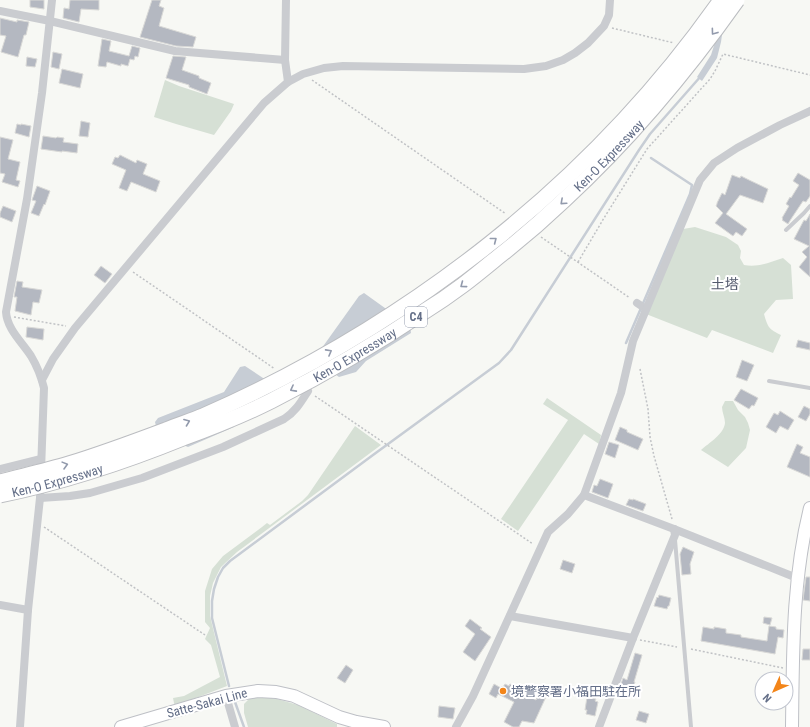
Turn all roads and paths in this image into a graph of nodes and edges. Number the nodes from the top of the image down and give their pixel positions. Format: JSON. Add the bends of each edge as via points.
{"nodes":[{"id":1,"x":52,"y":0,"type":"edge"},
{"id":2,"x":286,"y":0,"type":"edge"},
{"id":3,"x":610,"y":0,"type":"edge"},
{"id":4,"x":721,"y":0,"type":"edge"},
{"id":5,"x":737,"y":0,"type":"edge"},
{"id":6,"x":0,"y":11,"type":"edge"},
{"id":7,"x":50,"y":21,"type":"junction"},
{"id":8,"x":604,"y":26,"type":"junction"},
{"id":9,"x":676,"y":43,"type":"dead end"},
{"id":10,"x":285,"y":60,"type":"junction"},
{"id":11,"x":303,"y":74,"type":"junction"},
{"id":12,"x":810,"y":75,"type":"edge"},
{"id":13,"x":288,"y":82,"type":"junction"},
{"id":14,"x":810,"y":111,"type":"edge"},
{"id":15,"x":810,"y":206,"type":"edge"},
{"id":16,"x":512,"y":218,"type":"dead end"},
{"id":17,"x":786,"y":230,"type":"dead end"},
{"id":18,"x":538,"y":235,"type":"dead end"},
{"id":19,"x":578,"y":263,"type":"junction"},
{"id":20,"x":126,"y":267,"type":"junction"},
{"id":21,"x":637,"y":303,"type":"joint"},
{"id":22,"x":646,"y":309,"type":"junction"},
{"id":23,"x":2,"y":312,"type":"edge"},
{"id":24,"x":75,"y":328,"type":"junction"},
{"id":25,"x":276,"y":369,"type":"dead end"},
{"id":26,"x":640,"y":369,"type":"dead end"},
{"id":27,"x":42,"y":380,"type":"junction"},
{"id":28,"x":769,"y":381,"type":"dead end"},
{"id":29,"x":810,"y":388,"type":"edge"},
{"id":30,"x":308,"y":391,"type":"joint"},
{"id":31,"x":41,"y":459,"type":"junction"},
{"id":32,"x":0,"y":469,"type":"edge"},
{"id":33,"x":0,"y":482,"type":"edge"},
{"id":34,"x":584,"y":494,"type":"junction"},
{"id":35,"x":0,"y":495,"type":"edge"},
{"id":36,"x":40,"y":498,"type":"junction"},
{"id":37,"x":810,"y":508,"type":"edge"},
{"id":38,"x":37,"y":522,"type":"junction"},
{"id":39,"x":674,"y":532,"type":"junction"},
{"id":40,"x":541,"y":549,"type":"junction"},
{"id":41,"x":797,"y":578,"type":"junction"},
{"id":42,"x":0,"y":605,"type":"edge"},
{"id":43,"x":28,"y":610,"type":"junction"},
{"id":44,"x":510,"y":616,"type":"junction"},
{"id":45,"x":205,"y":635,"type":"dead end"},
{"id":46,"x":633,"y":638,"type":"junction"},
{"id":47,"x":685,"y":648,"type":"junction"},
{"id":48,"x":793,"y":669,"type":"junction"},
{"id":49,"x":226,"y":696,"type":"junction"},
{"id":50,"x":20,"y":727,"type":"edge"},
{"id":51,"x":121,"y":727,"type":"edge"},
{"id":52,"x":235,"y":727,"type":"edge"},
{"id":53,"x":384,"y":727,"type":"edge"},
{"id":54,"x":456,"y":727,"type":"edge"},
{"id":55,"x":599,"y":727,"type":"edge"},
{"id":56,"x":691,"y":727,"type":"edge"},
{"id":57,"x":792,"y":727,"type":"edge"}],
"edges":[{"from":1,"to":7,"type":"street"},
{"from":2,"to":10,"type":"street"},
{"from":3,"to":8,"type":"street","via":[[609,15]]},
{"from":33,"to":4,"type":"highway","name":"Ken-O Expressway","number":"C4","one_way":true,"bridge":true,"via":[[128,445],[202,416],[263,388],[390,317],[452,273],[554,190],[634,109]]},
{"from":5,"to":35,"type":"highway","name":"Ken-O Expressway","number":"C4","one_way":true,"bridge":true,"via":[[678,79],[605,161],[564,201],[463,286],[337,366],[270,401],[208,429],[80,475]]},
{"from":6,"to":7,"type":"street"},
{"from":7,"to":10,"type":"street","via":[[175,51]]},
{"from":7,"to":23,"type":"street","via":[[27,199]]},
{"from":8,"to":9,"type":"path"},
{"from":8,"to":11,"type":"street","via":[[575,53],[546,66],[524,69],[344,66]]},
{"from":10,"to":13,"type":"street"},
{"from":11,"to":13,"type":"street"},
{"from":11,"to":16,"type":"path"},
{"from":12,"to":19,"type":"path","via":[[723,54],[710,79],[647,149]]},
{"from":13,"to":20,"type":"street","via":[[264,102]]},
{"from":14,"to":22,"type":"street","via":[[737,148],[714,163],[700,180]]},
{"from":15,"to":17,"type":"lane"},
{"from":18,"to":19,"type":"path"},
{"from":19,"to":21,"type":"path"},
{"from":20,"to":24,"type":"street"},
{"from":20,"to":25,"type":"path"},
{"from":21,"to":22,"type":"street"},
{"from":22,"to":34,"type":"street","via":[[633,341],[621,393]]},
{"from":23,"to":24,"type":"path","via":[[10,316]]},
{"from":23,"to":27,"type":"street","via":[[31,356]]},
{"from":24,"to":27,"type":"street"},
{"from":26,"to":39,"type":"path","via":[[654,456]]},
{"from":27,"to":31,"type":"street","via":[[44,388]]},
{"from":28,"to":29,"type":"lane"},
{"from":30,"to":36,"type":"street","via":[[290,415],[223,447],[142,478],[90,493]]},
{"from":30,"to":40,"type":"path"},
{"from":31,"to":32,"type":"street"},
{"from":31,"to":36,"type":"street"},
{"from":34,"to":39,"type":"street"},
{"from":34,"to":40,"type":"street","via":[[568,514],[548,532]]},
{"from":36,"to":38,"type":"street"},
{"from":37,"to":41,"type":"main road"},
{"from":38,"to":43,"type":"street"},
{"from":38,"to":45,"type":"path"},
{"from":39,"to":41,"type":"street"},
{"from":39,"to":46,"type":"street"},
{"from":39,"to":47,"type":"lane"},
{"from":40,"to":44,"type":"street"},
{"from":41,"to":48,"type":"main road"},
{"from":42,"to":43,"type":"street"},
{"from":43,"to":50,"type":"street"},
{"from":44,"to":46,"type":"street"},
{"from":44,"to":54,"type":"street"},
{"from":46,"to":47,"type":"path"},
{"from":46,"to":55,"type":"street"},
{"from":47,"to":48,"type":"path"},
{"from":47,"to":56,"type":"lane"},
{"from":48,"to":57,"type":"main road"},
{"from":49,"to":51,"type":"main road","name":"Satte-Sakai Line"},
{"from":49,"to":52,"type":"street"},
{"from":49,"to":53,"type":"main road","name":"Satte-Sakai Line","via":[[258,690],[276,692],[294,696],[351,720]]}]}
